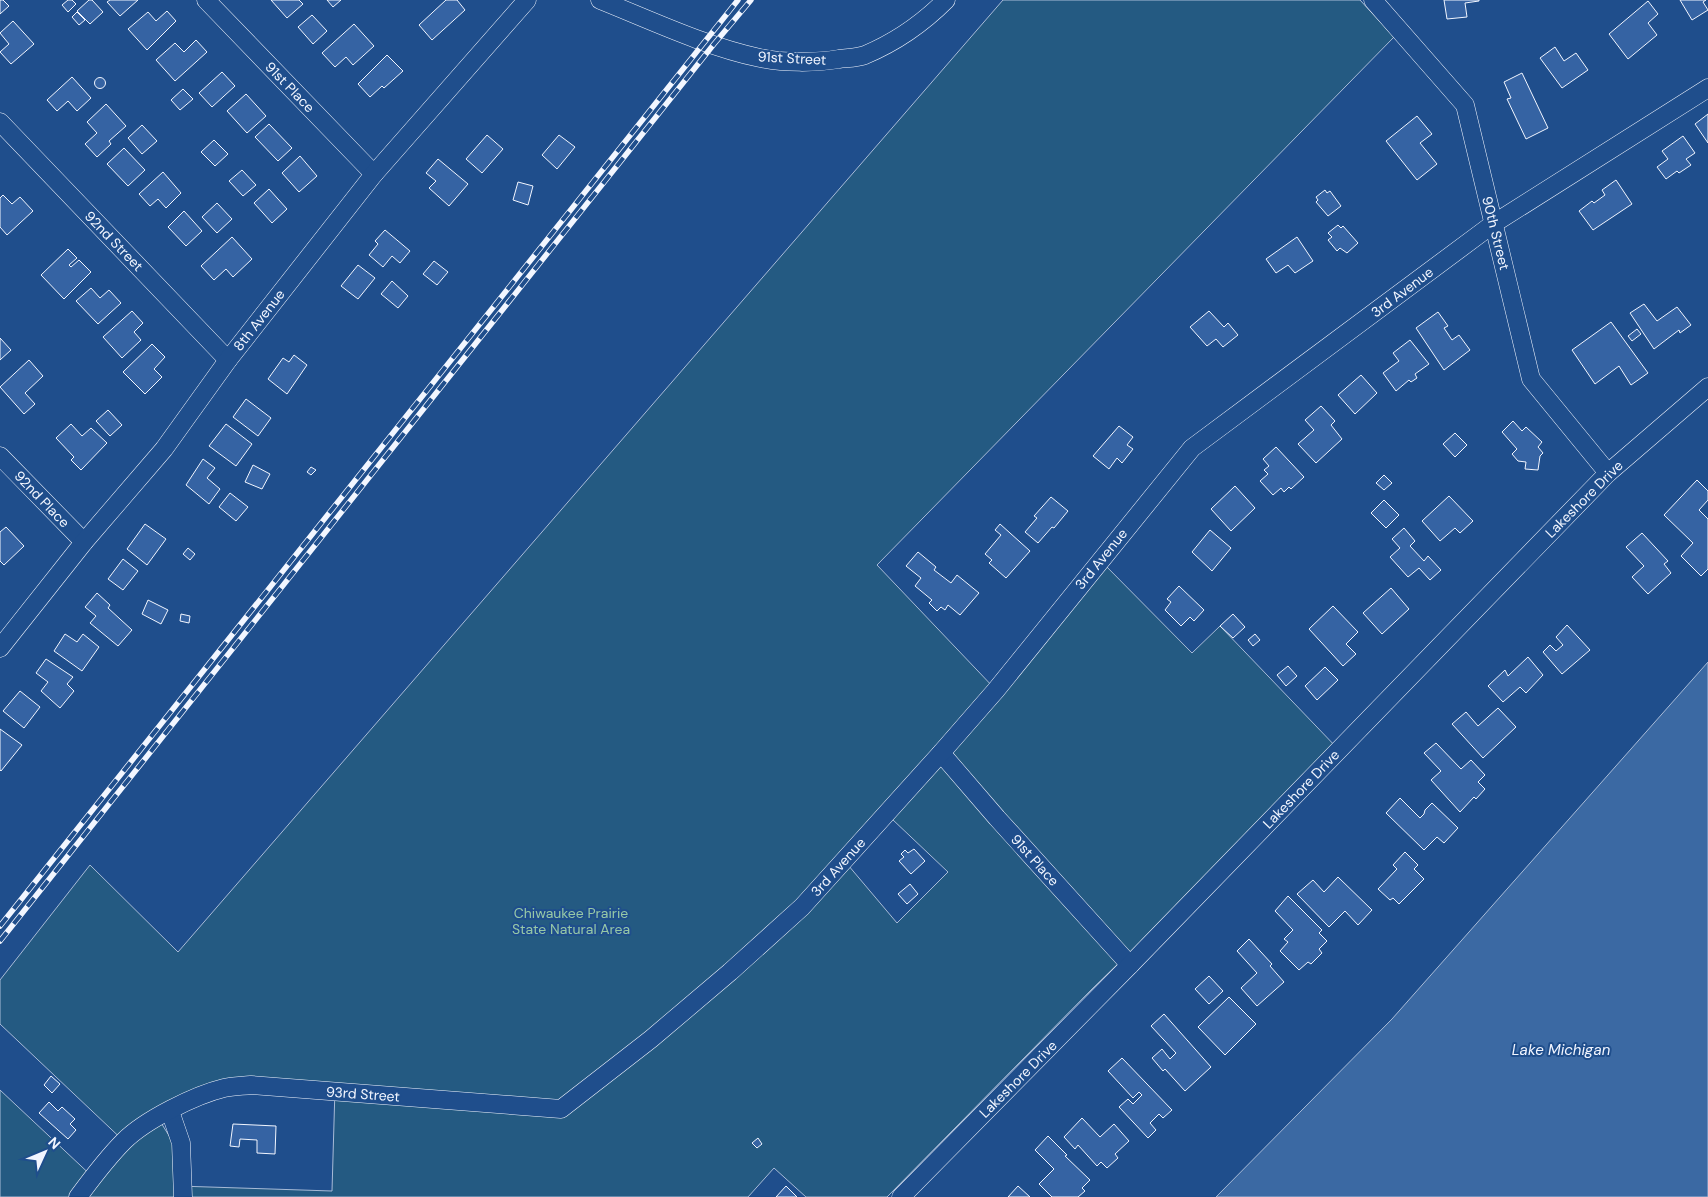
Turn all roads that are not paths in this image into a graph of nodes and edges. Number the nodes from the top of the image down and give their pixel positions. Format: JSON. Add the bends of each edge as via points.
{"nodes":[{"id":1,"x":206,"y":0,"type":"edge"},
{"id":2,"x":527,"y":0,"type":"edge"},
{"id":3,"x":600,"y":0,"type":"edge"},
{"id":4,"x":946,"y":0,"type":"edge"},
{"id":5,"x":1373,"y":0,"type":"edge"},
{"id":6,"x":1708,"y":88,"type":"edge"},
{"id":7,"x":0,"y":122,"type":"edge"},
{"id":8,"x":374,"y":174,"type":"junction"},
{"id":9,"x":1493,"y":224,"type":"junction"},
{"id":10,"x":228,"y":360,"type":"junction"},
{"id":11,"x":1708,"y":387,"type":"edge"},
{"id":12,"x":0,"y":456,"type":"edge"},
{"id":13,"x":1608,"y":473,"type":"junction"},
{"id":14,"x":84,"y":542,"type":"junction"},
{"id":15,"x":0,"y":648,"type":"edge"},
{"id":16,"x":941,"y":753,"type":"junction"},
{"id":17,"x":1130,"y":965,"type":"junction"},
{"id":18,"x":561,"y":1109,"type":"joint"},
{"id":19,"x":170,"y":1111,"type":"junction"},
{"id":20,"x":78,"y":1197,"type":"edge"},
{"id":21,"x":183,"y":1197,"type":"edge"},
{"id":22,"x":901,"y":1197,"type":"edge"}],
"edges":[{"from":1,"to":8,"type":"street","name":"91st Place"},
{"from":2,"to":8,"type":"street","name":"8th Avenue"},
{"from":3,"to":4,"type":"street","name":"91st Street","via":[[739,53],[762,59],[817,62],[863,56],[901,38]]},
{"from":5,"to":9,"type":"street","name":"90th Street","via":[[1465,105]]},
{"from":6,"to":9,"type":"street","name":"3rd Avenue"},
{"from":7,"to":10,"type":"street","name":"92nd Street"},
{"from":8,"to":10,"type":"street","name":"8th Avenue"},
{"from":9,"to":13,"type":"street","name":"90th Street","via":[[1531,379]]},
{"from":9,"to":16,"type":"street","name":"3rd Avenue","via":[[1192,448]]},
{"from":10,"to":14,"type":"street","name":"8th Avenue","via":[[164,449]]},
{"from":11,"to":13,"type":"street","name":"Lakeshore Drive"},
{"from":12,"to":14,"type":"street","name":"92nd Place"},
{"from":13,"to":17,"type":"street","name":"Lakeshore Drive"},
{"from":14,"to":15,"type":"street","name":"8th Avenue"},
{"from":16,"to":17,"type":"street","name":"91st Place"},
{"from":16,"to":18,"type":"street","name":"3rd Avenue","via":[[802,906],[730,972]]},
{"from":17,"to":22,"type":"street","name":"Lakeshore Drive"},
{"from":18,"to":19,"type":"street","name":"93rd Street","via":[[251,1086],[226,1087]]},
{"from":19,"to":20,"type":"street","name":"93rd Street","via":[[139,1128],[124,1141]]},
{"from":19,"to":21,"type":"street","via":[[181,1143]]}]}
